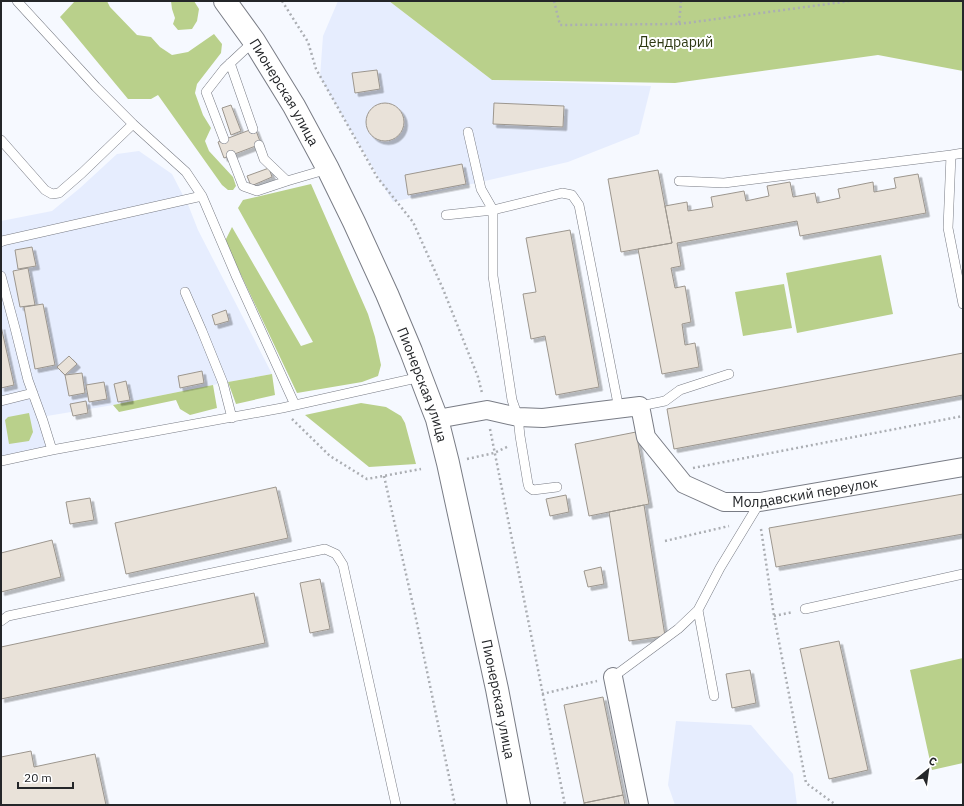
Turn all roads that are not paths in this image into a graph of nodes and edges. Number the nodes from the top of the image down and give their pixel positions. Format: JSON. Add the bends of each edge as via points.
{"nodes":[{"id":1,"x":17,"y":1,"type":"edge"},
{"id":2,"x":225,"y":1,"type":"edge"},
{"id":3,"x":254,"y":41,"type":"junction"},
{"id":4,"x":230,"y":63,"type":"junction"},
{"id":5,"x":133,"y":124,"type":"junction"},
{"id":6,"x":253,"y":129,"type":"dead end"},
{"id":7,"x":468,"y":132,"type":"dead end"},
{"id":8,"x":224,"y":139,"type":"dead end"},
{"id":9,"x":1,"y":140,"type":"edge"},
{"id":10,"x":259,"y":145,"type":"dead end"},
{"id":11,"x":963,"y":152,"type":"edge"},
{"id":12,"x":230,"y":155,"type":"dead end"},
{"id":13,"x":950,"y":155,"type":"junction"},
{"id":14,"x":328,"y":169,"type":"junction"},
{"id":15,"x":287,"y":181,"type":"junction"},
{"id":16,"x":680,"y":181,"type":"dead end"},
{"id":17,"x":202,"y":196,"type":"junction"},
{"id":18,"x":493,"y":210,"type":"junction"},
{"id":19,"x":446,"y":215,"type":"dead end"},
{"id":20,"x":1,"y":242,"type":"edge"},
{"id":21,"x":1,"y":276,"type":"edge"},
{"id":22,"x":185,"y":292,"type":"dead end"},
{"id":23,"x":963,"y":304,"type":"edge"},
{"id":24,"x":730,"y":374,"type":"dead end"},
{"id":25,"x":421,"y":377,"type":"junction"},
{"id":26,"x":33,"y":393,"type":"junction"},
{"id":27,"x":1,"y":401,"type":"edge"},
{"id":28,"x":296,"y":405,"type":"junction"},
{"id":29,"x":640,"y":406,"type":"junction"},
{"id":30,"x":618,"y":409,"type":"junction"},
{"id":31,"x":518,"y":416,"type":"junction"},
{"id":32,"x":232,"y":418,"type":"junction"},
{"id":33,"x":437,"y":419,"type":"junction"},
{"id":34,"x":52,"y":450,"type":"junction"},
{"id":35,"x":1,"y":461,"type":"edge"},
{"id":36,"x":963,"y":467,"type":"edge"},
{"id":37,"x":557,"y":487,"type":"dead end"},
{"id":38,"x":760,"y":502,"type":"junction"},
{"id":39,"x":963,"y":574,"type":"edge"},
{"id":40,"x":805,"y":609,"type":"road end"},
{"id":41,"x":698,"y":610,"type":"junction"},
{"id":42,"x":1,"y":621,"type":"edge"},
{"id":43,"x":613,"y":677,"type":"joint"},
{"id":44,"x":714,"y":696,"type":"dead end"},
{"id":45,"x":396,"y":805,"type":"edge"},
{"id":46,"x":519,"y":805,"type":"edge"},
{"id":47,"x":639,"y":805,"type":"edge"}],
"edges":[{"from":1,"to":5,"type":"lane"},
{"from":2,"to":3,"type":"main road","name":"Пионерская улица"},
{"from":3,"to":4,"type":"lane"},
{"from":3,"to":14,"type":"main road","name":"Пионерская улица","via":[[294,106]]},
{"from":4,"to":6,"type":"lane"},
{"from":4,"to":8,"type":"lane","via":[[206,92]]},
{"from":5,"to":9,"type":"lane","via":[[59,193],[52,194],[45,190]]},
{"from":5,"to":17,"type":"lane","via":[[186,172]]},
{"from":7,"to":18,"type":"lane","via":[[481,189]]},
{"from":10,"to":15,"type":"lane","via":[[264,159]]},
{"from":11,"to":13,"type":"lane"},
{"from":12,"to":15,"type":"lane","via":[[243,186],[257,191]]},
{"from":13,"to":16,"type":"lane","via":[[724,183]]},
{"from":13,"to":23,"type":"lane","via":[[948,228]]},
{"from":14,"to":15,"type":"lane"},
{"from":14,"to":25,"type":"main road","name":"Пионерская улица","via":[[387,294]]},
{"from":17,"to":20,"type":"lane"},
{"from":17,"to":28,"type":"lane"},
{"from":18,"to":19,"type":"lane"},
{"from":18,"to":30,"type":"lane","via":[[562,193],[572,195],[579,205]]},
{"from":18,"to":31,"type":"lane","via":[[493,276],[512,400]]},
{"from":21,"to":26,"type":"lane"},
{"from":22,"to":32,"type":"lane","via":[[223,383]]},
{"from":24,"to":29,"type":"lane","via":[[680,390],[665,401]]},
{"from":25,"to":28,"type":"lane"},
{"from":25,"to":33,"type":"main road","name":"Пионерская улица"},
{"from":26,"to":27,"type":"lane"},
{"from":26,"to":34,"type":"lane"},
{"from":28,"to":32,"type":"lane"},
{"from":29,"to":30,"type":"street"},
{"from":29,"to":38,"type":"street","name":"Молдавский переулок","via":[[646,437],[684,484],[724,502]]},
{"from":30,"to":31,"type":"street","via":[[543,418]]},
{"from":31,"to":33,"type":"street","via":[[487,410]]},
{"from":31,"to":37,"type":"lane","via":[[529,487],[533,490]]},
{"from":32,"to":34,"type":"lane"},
{"from":33,"to":46,"type":"main road","name":"Пионерская улица","via":[[495,682]]},
{"from":34,"to":35,"type":"lane"},
{"from":36,"to":38,"type":"street","name":"Молдавский переулок"},
{"from":38,"to":41,"type":"lane"},
{"from":39,"to":40,"type":"lane"},
{"from":41,"to":43,"type":"lane","via":[[678,629]]},
{"from":41,"to":44,"type":"lane"},
{"from":42,"to":45,"type":"lane","via":[[8,616],[325,549],[336,554],[343,565]]},
{"from":43,"to":47,"type":"street"}]}
